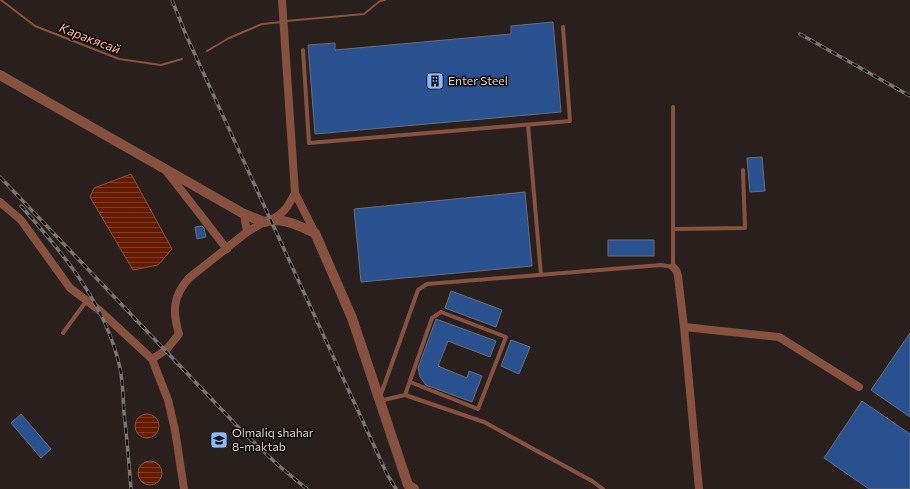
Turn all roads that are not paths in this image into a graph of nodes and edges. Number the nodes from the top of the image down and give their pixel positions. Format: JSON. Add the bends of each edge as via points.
{"nodes":[{"id":1,"x":282,"y":0,"type":"edge"},
{"id":2,"x":563,"y":27,"type":"dead end"},
{"id":3,"x":303,"y":50,"type":"dead end"},
{"id":4,"x":0,"y":75,"type":"edge"},
{"id":5,"x":673,"y":106,"type":"dead end"},
{"id":6,"x":528,"y":125,"type":"junction"},
{"id":7,"x":165,"y":170,"type":"junction"},
{"id":8,"x":743,"y":170,"type":"dead end"},
{"id":9,"x":295,"y":193,"type":"junction"},
{"id":10,"x":0,"y":202,"type":"edge"},
{"id":11,"x":244,"y":214,"type":"junction"},
{"id":12,"x":267,"y":221,"type":"junction"},
{"id":13,"x":673,"y":229,"type":"junction"},
{"id":14,"x":247,"y":232,"type":"junction"},
{"id":15,"x":315,"y":233,"type":"junction"},
{"id":16,"x":227,"y":249,"type":"junction"},
{"id":17,"x":673,"y":267,"type":"junction"},
{"id":18,"x":541,"y":275,"type":"junction"},
{"id":19,"x":87,"y":300,"type":"junction"},
{"id":20,"x":684,"y":327,"type":"junction"},
{"id":21,"x":63,"y":333,"type":"dead end"},
{"id":22,"x":152,"y":359,"type":"junction"},
{"id":23,"x":410,"y":382,"type":"junction"},
{"id":24,"x":859,"y":387,"type":"dead end"},
{"id":25,"x":405,"y":395,"type":"junction"},
{"id":26,"x":379,"y":401,"type":"junction"},
{"id":27,"x":184,"y":489,"type":"edge"},
{"id":28,"x":414,"y":489,"type":"edge"},
{"id":29,"x":603,"y":489,"type":"edge"},
{"id":30,"x":699,"y":489,"type":"edge"}],
"edges":[{"from":1,"to":9,"type":"street"},
{"from":2,"to":6,"type":"lane","via":[[570,121]]},
{"from":3,"to":6,"type":"lane","via":[[309,142]]},
{"from":4,"to":7,"type":"street"},
{"from":5,"to":13,"type":"lane"},
{"from":6,"to":18,"type":"lane"},
{"from":7,"to":11,"type":"street"},
{"from":7,"to":16,"type":"street"},
{"from":8,"to":13,"type":"lane","via":[[745,228]]},
{"from":9,"to":12,"type":"street","via":[[280,215]]},
{"from":9,"to":15,"type":"street"},
{"from":10,"to":19,"type":"street","via":[[21,220],[70,288]]},
{"from":11,"to":12,"type":"street"},
{"from":11,"to":14,"type":"street"},
{"from":12,"to":14,"type":"street"},
{"from":12,"to":15,"type":"street","via":[[294,223]]},
{"from":13,"to":17,"type":"lane"},
{"from":14,"to":16,"type":"street"},
{"from":15,"to":26,"type":"street","via":[[352,318]]},
{"from":16,"to":22,"type":"street","via":[[181,287],[174,310],[179,334],[166,350]]},
{"from":17,"to":18,"type":"lane","via":[[661,265]]},
{"from":17,"to":20,"type":"street","via":[[678,276]]},
{"from":18,"to":26,"type":"lane","via":[[427,284],[418,290]]},
{"from":19,"to":21,"type":"lane"},
{"from":19,"to":22,"type":"street"},
{"from":20,"to":24,"type":"street","via":[[779,337]]},
{"from":20,"to":30,"type":"street"},
{"from":22,"to":27,"type":"street","via":[[168,400]]},
{"from":23,"to":23,"type":"lane","via":[[432,318],[441,312],[506,337],[478,408]]},
{"from":23,"to":25,"type":"lane"},
{"from":25,"to":26,"type":"lane"},
{"from":25,"to":29,"type":"lane","via":[[484,422]]},
{"from":26,"to":28,"type":"street","via":[[408,485]]}]}
